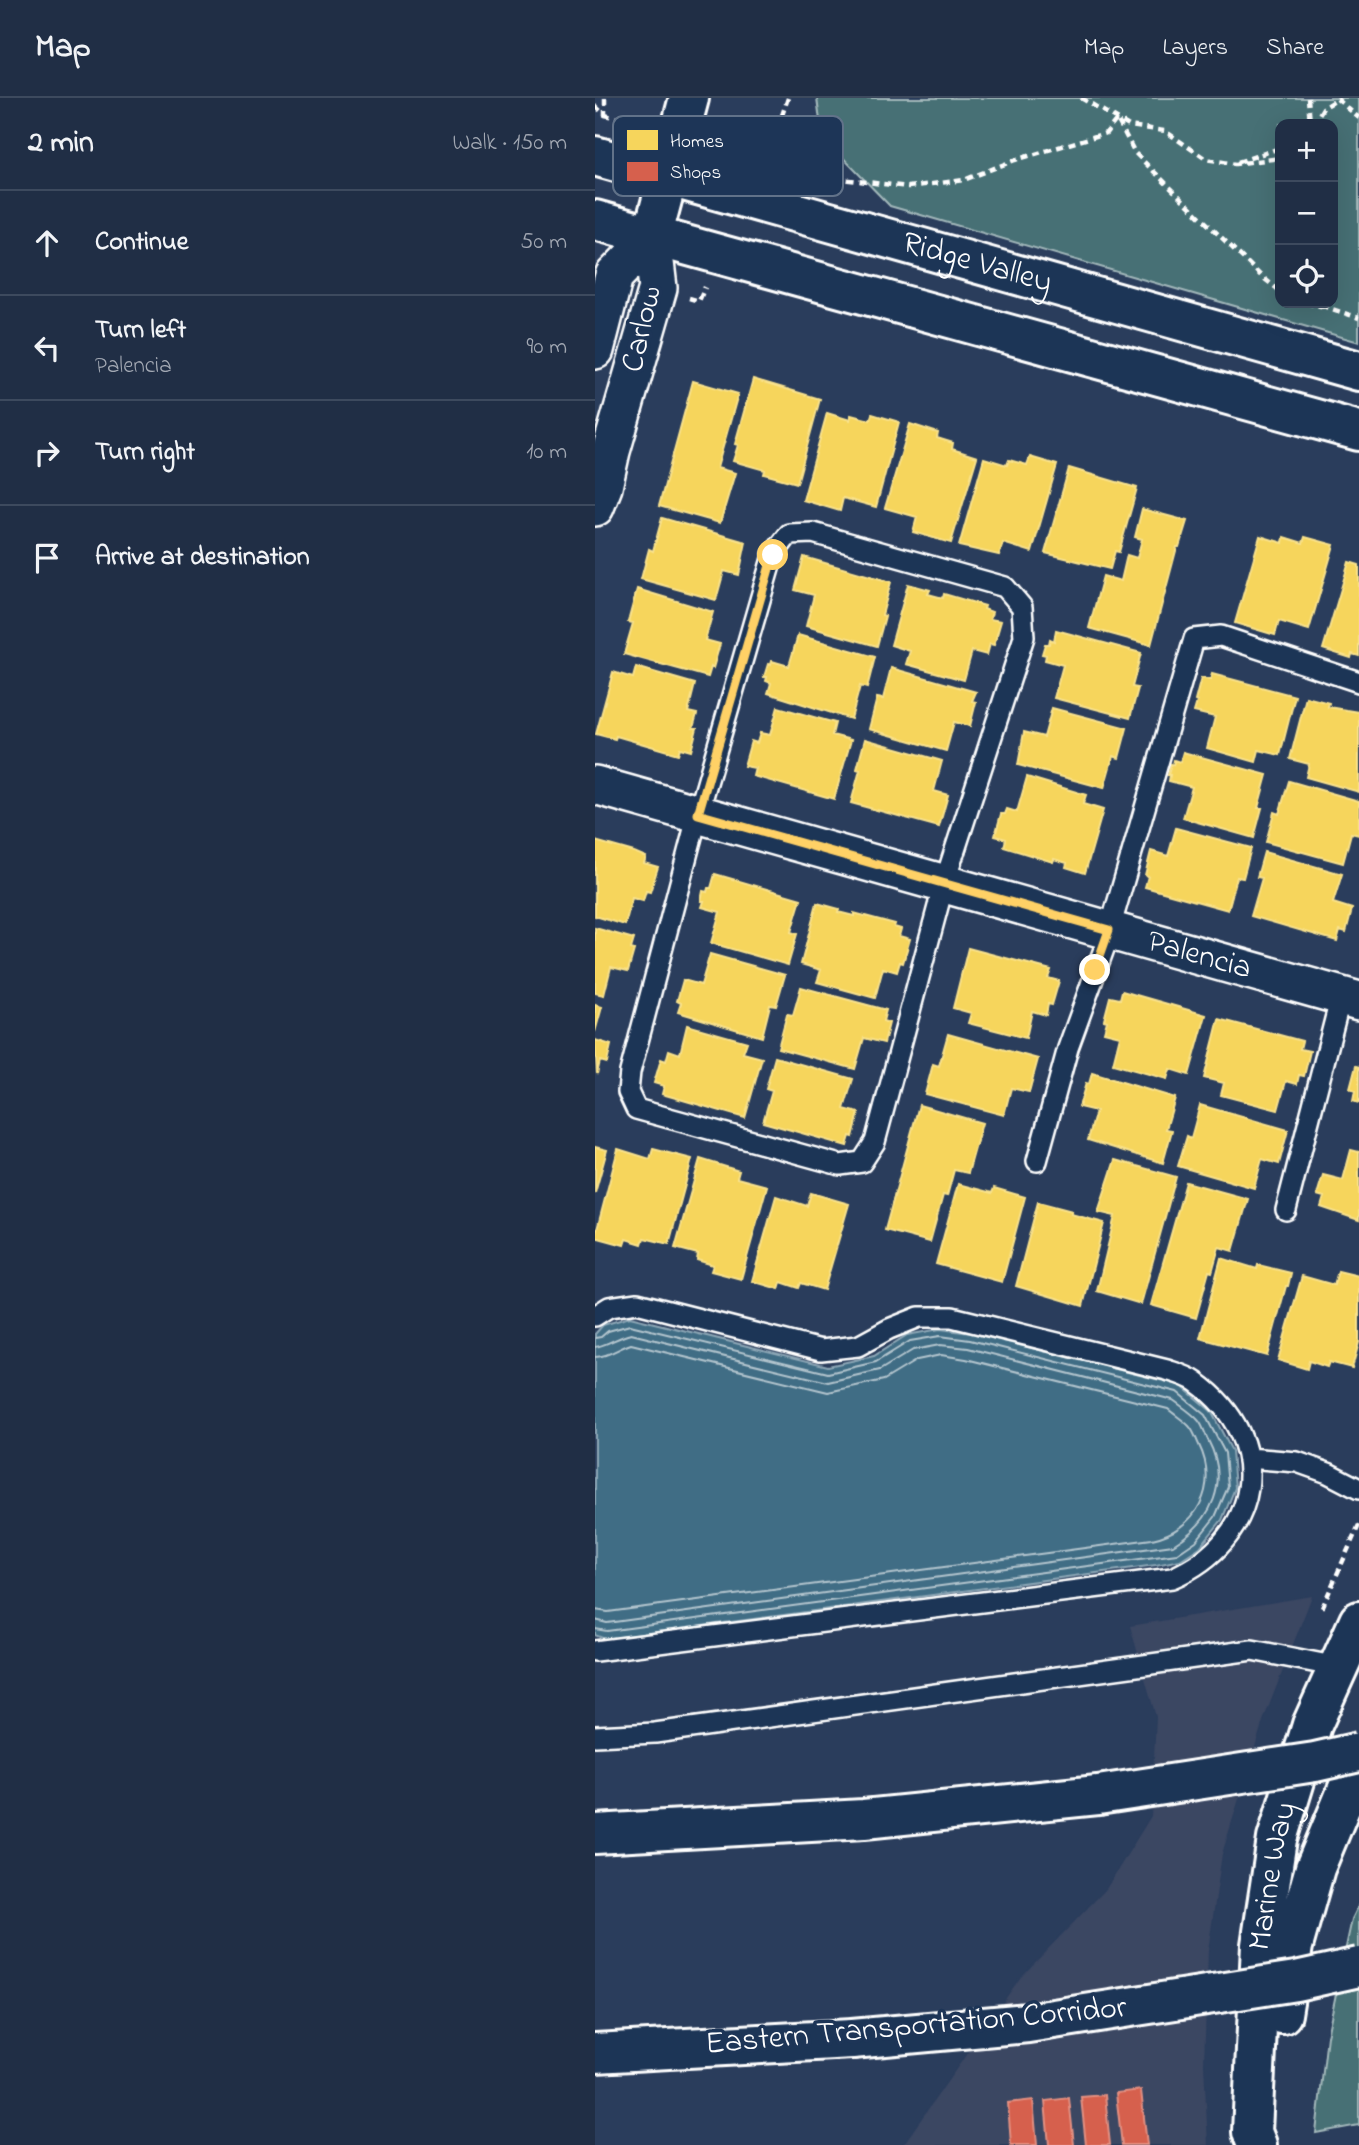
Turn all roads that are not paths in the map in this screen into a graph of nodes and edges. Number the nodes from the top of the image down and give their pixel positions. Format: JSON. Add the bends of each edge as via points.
{"nodes":[{"id":1,"x":689,"y":98,"type":"edge"},
{"id":2,"x":684,"y":116,"type":"edge"},
{"id":3,"x":595,"y":156,"type":"edge"},
{"id":4,"x":613,"y":161,"type":"edge"},
{"id":5,"x":663,"y":196,"type":"edge"},
{"id":6,"x":739,"y":196,"type":"edge"},
{"id":7,"x":595,"y":220,"type":"edge"},
{"id":8,"x":652,"y":237,"type":"junction"},
{"id":9,"x":595,"y":350,"type":"edge"},
{"id":10,"x":1359,"y":371,"type":"edge"},
{"id":11,"x":1359,"y":431,"type":"edge"},
{"id":12,"x":603,"y":448,"type":"edge"},
{"id":13,"x":595,"y":507,"type":"edge"},
{"id":14,"x":1359,"y":682,"type":"edge"},
{"id":15,"x":595,"y":785,"type":"edge"},
{"id":16,"x":698,"y":814,"type":"junction"},
{"id":17,"x":944,"y":884,"type":"junction"},
{"id":18,"x":1109,"y":930,"type":"junction"},
{"id":19,"x":1350,"y":999,"type":"edge"},
{"id":20,"x":1037,"y":1161,"type":"dead end"},
{"id":21,"x":1286,"y":1210,"type":"dead end"},
{"id":22,"x":595,"y":1316,"type":"edge"},
{"id":23,"x":1248,"y":1458,"type":"junction"},
{"id":24,"x":1359,"y":1489,"type":"edge"},
{"id":25,"x":1359,"y":1621,"type":"edge"},
{"id":26,"x":595,"y":1651,"type":"edge"},
{"id":27,"x":1338,"y":1667,"type":"junction"},
{"id":28,"x":595,"y":1736,"type":"edge"},
{"id":29,"x":1359,"y":1752,"type":"edge"},
{"id":30,"x":1359,"y":1762,"type":"edge"},
{"id":31,"x":595,"y":1834,"type":"edge"},
{"id":32,"x":1359,"y":1967,"type":"edge"},
{"id":33,"x":595,"y":2053,"type":"edge"},
{"id":34,"x":1257,"y":2145,"type":"edge"},
{"id":35,"x":1271,"y":2145,"type":"edge"}],
"edges":[{"from":1,"to":2,"type":"main road"},
{"from":3,"to":4,"type":"main road","name":"Ridge Valley"},
{"from":5,"to":8,"type":"main road"},
{"from":6,"to":10,"type":"main road","name":"Ridge Valley"},
{"from":7,"to":8,"type":"main road","name":"Ridge Valley"},
{"from":8,"to":9,"type":"street","name":"Carlow","via":[[614,276]]},
{"from":8,"to":11,"type":"main road","name":"Ridge Valley"},
{"from":8,"to":12,"type":"street","name":"Carlow","via":[[658,288]]},
{"from":12,"to":13,"type":"street","name":"Carlow","via":[[604,487]]},
{"from":14,"to":18,"type":"lane","via":[[1221,636],[1194,639]]},
{"from":15,"to":16,"type":"street","name":"Palencia"},
{"from":16,"to":17,"type":"street","name":"Palencia"},
{"from":16,"to":17,"type":"lane","via":[[630,1072],[628,1093],[636,1109],[840,1165],[862,1162],[875,1142]]},
{"from":16,"to":17,"type":"lane","via":[[773,555],[789,534],[813,533],[1005,587],[1022,607],[1024,637]]},
{"from":17,"to":18,"type":"street","name":"Palencia"},
{"from":18,"to":19,"type":"street","name":"Palencia"},
{"from":18,"to":20,"type":"lane","via":[[1068,1048]]},
{"from":19,"to":21,"type":"lane"},
{"from":22,"to":23,"type":"lane","via":[[609,1307],[637,1303],[821,1350],[858,1346],[919,1317],[952,1317],[1194,1380],[1221,1404],[1239,1429]]},
{"from":23,"to":24,"type":"lane","via":[[1297,1462]]},
{"from":23,"to":26,"type":"lane","via":[[1249,1488],[1241,1513],[1221,1545],[1195,1568],[1172,1578]]},
{"from":25,"to":27,"type":"main road","name":"Marine Way"},
{"from":27,"to":28,"type":"lane","via":[[1252,1650],[668,1731]]},
{"from":27,"to":34,"type":"main road","name":"Marine Way","via":[[1311,1725],[1277,1839],[1261,1945],[1255,2033],[1252,2132]]},
{"from":29,"to":31,"type":"main road","bridge":true,"via":[[1098,1795],[864,1819]]},
{"from":30,"to":35,"type":"main road","name":"Marine Way","via":[[1315,1868],[1293,1946],[1279,2037]]},
{"from":32,"to":33,"type":"main road","name":"Eastern Transportation Corridor","bridge":true,"via":[[1028,2023],[852,2039]]}]}
